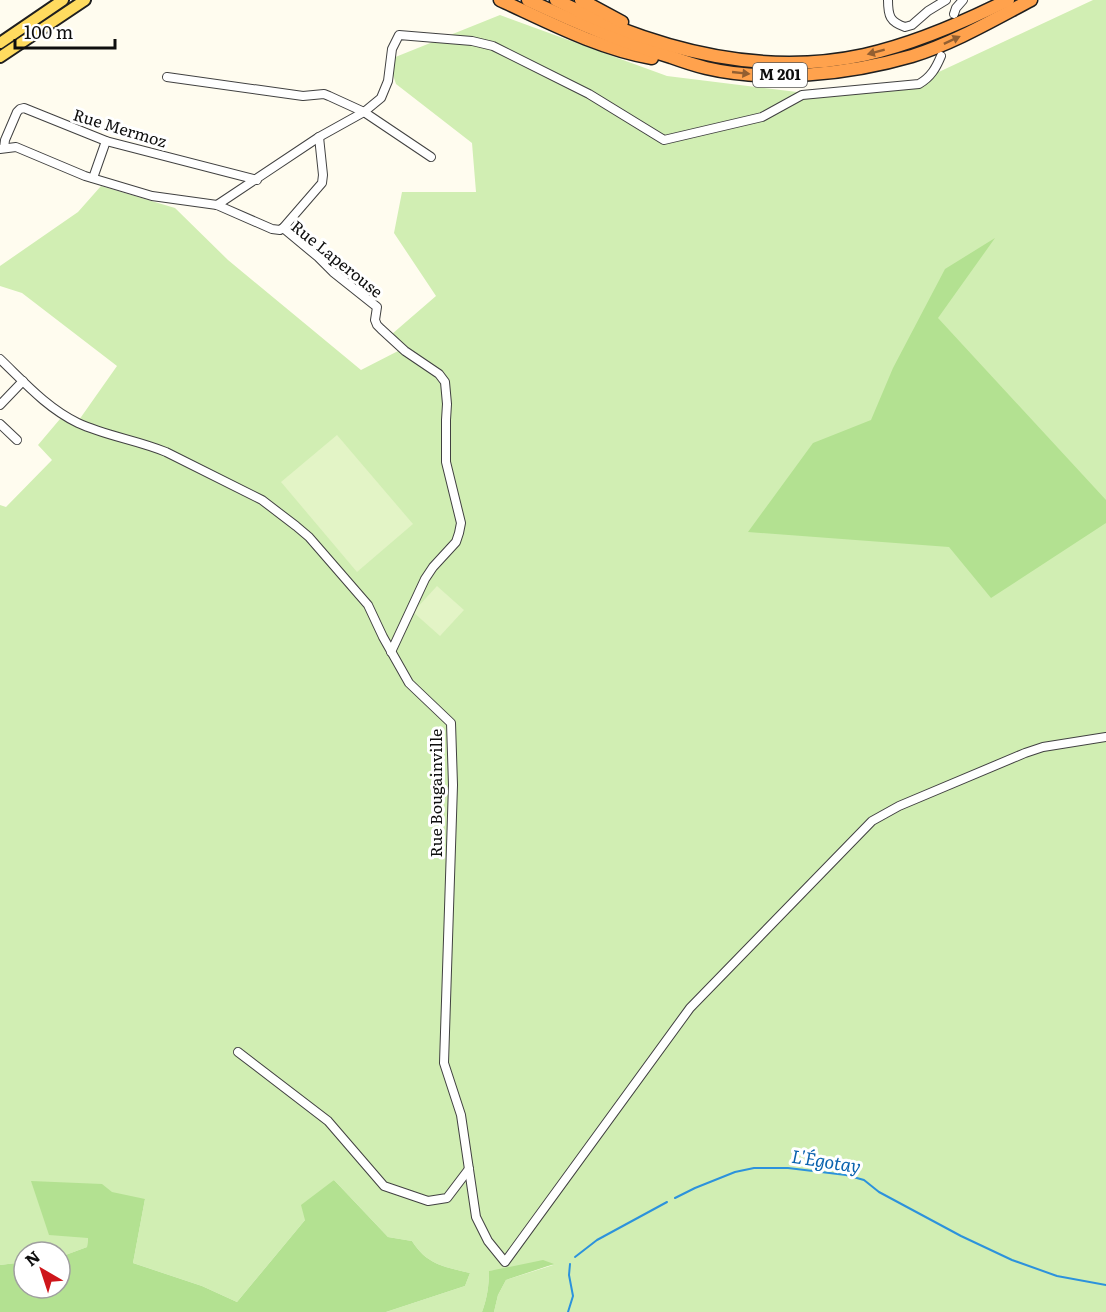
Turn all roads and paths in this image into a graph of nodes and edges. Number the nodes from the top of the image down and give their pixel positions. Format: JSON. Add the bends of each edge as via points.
{"nodes":[{"id":1,"x":63,"y":0,"type":"edge"},
{"id":2,"x":85,"y":0,"type":"edge"},
{"id":3,"x":500,"y":0,"type":"edge"},
{"id":4,"x":528,"y":0,"type":"edge"},
{"id":5,"x":556,"y":0,"type":"edge"},
{"id":6,"x":581,"y":0,"type":"edge"},
{"id":7,"x":888,"y":0,"type":"edge"},
{"id":8,"x":946,"y":0,"type":"edge"},
{"id":9,"x":963,"y":0,"type":"edge"},
{"id":10,"x":1008,"y":0,"type":"edge"},
{"id":11,"x":1031,"y":0,"type":"edge"},
{"id":12,"x":954,"y":14,"type":"dead end"},
{"id":13,"x":0,"y":43,"type":"edge"},
{"id":14,"x":941,"y":56,"type":"dead end"},
{"id":15,"x":0,"y":57,"type":"edge"},
{"id":16,"x":761,"y":62,"type":"junction"},
{"id":17,"x":706,"y":68,"type":"junction"},
{"id":18,"x":167,"y":77,"type":"dead end"},
{"id":19,"x":364,"y":112,"type":"junction"},
{"id":20,"x":319,"y":137,"type":"junction"},
{"id":21,"x":106,"y":141,"type":"junction"},
{"id":22,"x":2,"y":149,"type":"edge"},
{"id":23,"x":431,"y":157,"type":"dead end"},
{"id":24,"x":93,"y":178,"type":"junction"},
{"id":25,"x":257,"y":180,"type":"junction"},
{"id":26,"x":217,"y":205,"type":"junction"},
{"id":27,"x":283,"y":228,"type":"junction"},
{"id":28,"x":0,"y":359,"type":"edge"},
{"id":29,"x":23,"y":381,"type":"junction"},
{"id":30,"x":0,"y":405,"type":"edge"},
{"id":31,"x":0,"y":424,"type":"edge"},
{"id":32,"x":17,"y":440,"type":"dead end"},
{"id":33,"x":391,"y":652,"type":"junction"},
{"id":34,"x":1106,"y":737,"type":"edge"},
{"id":35,"x":238,"y":1052,"type":"dead end"},
{"id":36,"x":469,"y":1169,"type":"junction"}],
"edges":[{"from":1,"to":13,"type":"main road"},
{"from":2,"to":15,"type":"main road"},
{"from":3,"to":17,"type":"highway","via":[[632,55]]},
{"from":4,"to":17,"type":"highway","number":"M 201","via":[[636,47]]},
{"from":5,"to":16,"type":"highway","number":"M 201","via":[[639,36],[694,53]]},
{"from":6,"to":16,"type":"highway","via":[[647,32]]},
{"from":7,"to":8,"type":"street","via":[[891,19],[906,27]]},
{"from":9,"to":12,"type":"street"},
{"from":10,"to":16,"type":"highway","number":"M 201","one_way":true,"via":[[939,32],[863,56],[820,62]]},
{"from":17,"to":11,"type":"highway","number":"M 201","one_way":true,"via":[[776,75],[866,68],[913,56]]},
{"from":14,"to":19,"type":"street","via":[[936,69],[919,84],[802,95],[762,117],[664,140],[590,94],[493,46],[399,35],[381,98]]},
{"from":18,"to":19,"type":"street","via":[[303,96],[324,94]]},
{"from":19,"to":20,"type":"street"},
{"from":19,"to":23,"type":"street"},
{"from":20,"to":25,"type":"street"},
{"from":20,"to":27,"type":"street","via":[[322,183]]},
{"from":21,"to":22,"type":"street","name":"Rue Mermoz","via":[[20,108]]},
{"from":21,"to":24,"type":"street"},
{"from":21,"to":25,"type":"street","name":"Rue Mermoz"},
{"from":22,"to":24,"type":"street","name":"Rue Laperouse","via":[[16,147]]},
{"from":24,"to":26,"type":"street","name":"Rue Laperouse","via":[[153,196]]},
{"from":25,"to":26,"type":"street"},
{"from":26,"to":27,"type":"street","name":"Rue Laperouse","via":[[272,229]]},
{"from":27,"to":33,"type":"street","name":"Rue Laperouse","via":[[377,307],[377,325],[444,382],[446,462],[461,523],[452,548],[425,579]]},
{"from":28,"to":29,"type":"street","name":"Rue Bougainville"},
{"from":29,"to":30,"type":"street"},
{"from":29,"to":33,"type":"street","name":"Rue Bougainville","via":[[52,408],[76,422],[152,446],[262,500],[309,537],[368,605]]},
{"from":31,"to":32,"type":"street"},
{"from":33,"to":36,"type":"street","name":"Rue Bougainville","via":[[409,683],[451,723],[453,785],[444,1063],[460,1115]]},
{"from":34,"to":36,"type":"street","name":"Rue Bougainville","via":[[1025,753],[872,820],[690,1008],[505,1262],[476,1217]]},
{"from":35,"to":36,"type":"street","via":[[328,1122],[384,1186],[428,1202],[447,1197]]}]}
